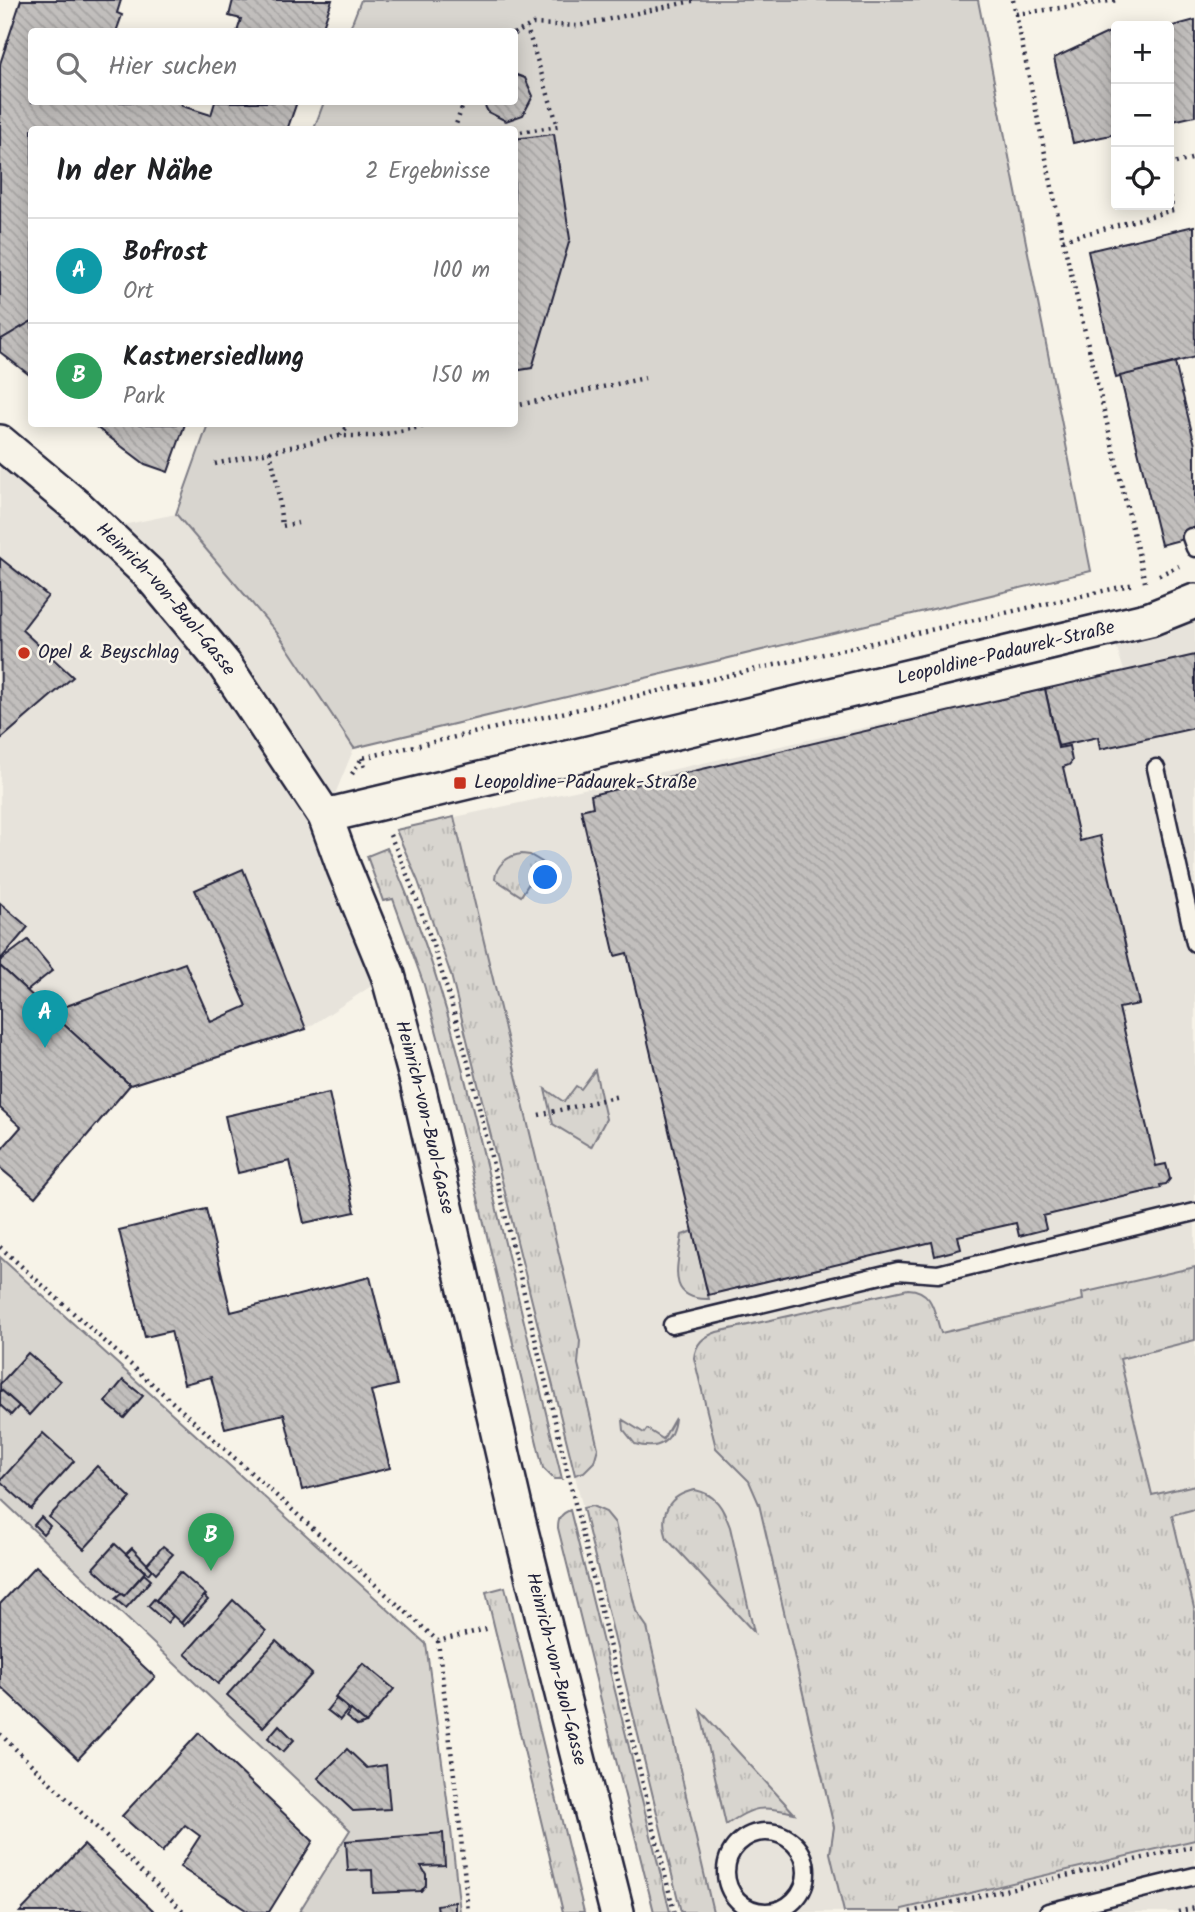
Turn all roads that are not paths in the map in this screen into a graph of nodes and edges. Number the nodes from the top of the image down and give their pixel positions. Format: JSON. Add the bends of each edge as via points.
{"nodes":[{"id":1,"x":0,"y":442,"type":"edge"},
{"id":2,"x":1195,"y":601,"type":"edge"},
{"id":3,"x":1156,"y":768,"type":"dead end"},
{"id":4,"x":326,"y":816,"type":"junction"},
{"id":5,"x":1195,"y":943,"type":"edge"},
{"id":6,"x":1195,"y":1212,"type":"edge"},
{"id":7,"x":672,"y":1325,"type":"dead end"},
{"id":8,"x":1195,"y":1877,"type":"edge"},
{"id":9,"x":1110,"y":1905,"type":"edge"},
{"id":10,"x":617,"y":1912,"type":"edge"},
{"id":11,"x":766,"y":1912,"type":"edge"},
{"id":12,"x":1048,"y":1912,"type":"edge"}],
"edges":[{"from":1,"to":4,"type":"street","name":"Heinrich-von-Buol-Gasse","via":[[150,575],[224,664]]},
{"from":2,"to":4,"type":"street","name":"Leopoldine-Padaurek-Straße","via":[[1150,618]]},
{"from":3,"to":5,"type":"lane"},
{"from":4,"to":10,"type":"street","name":"Heinrich-von-Buol-Gasse","via":[[388,975],[417,1081],[516,1511]]},
{"from":6,"to":7,"type":"lane","via":[[938,1274],[898,1271]]},
{"from":8,"to":9,"type":"lane"},
{"from":9,"to":12,"type":"lane"},
{"from":11,"to":11,"type":"lane","via":[[789,1904],[805,1877],[797,1847],[785,1836],[769,1832],[738,1842],[725,1872],[736,1899],[747,1908]]}]}
